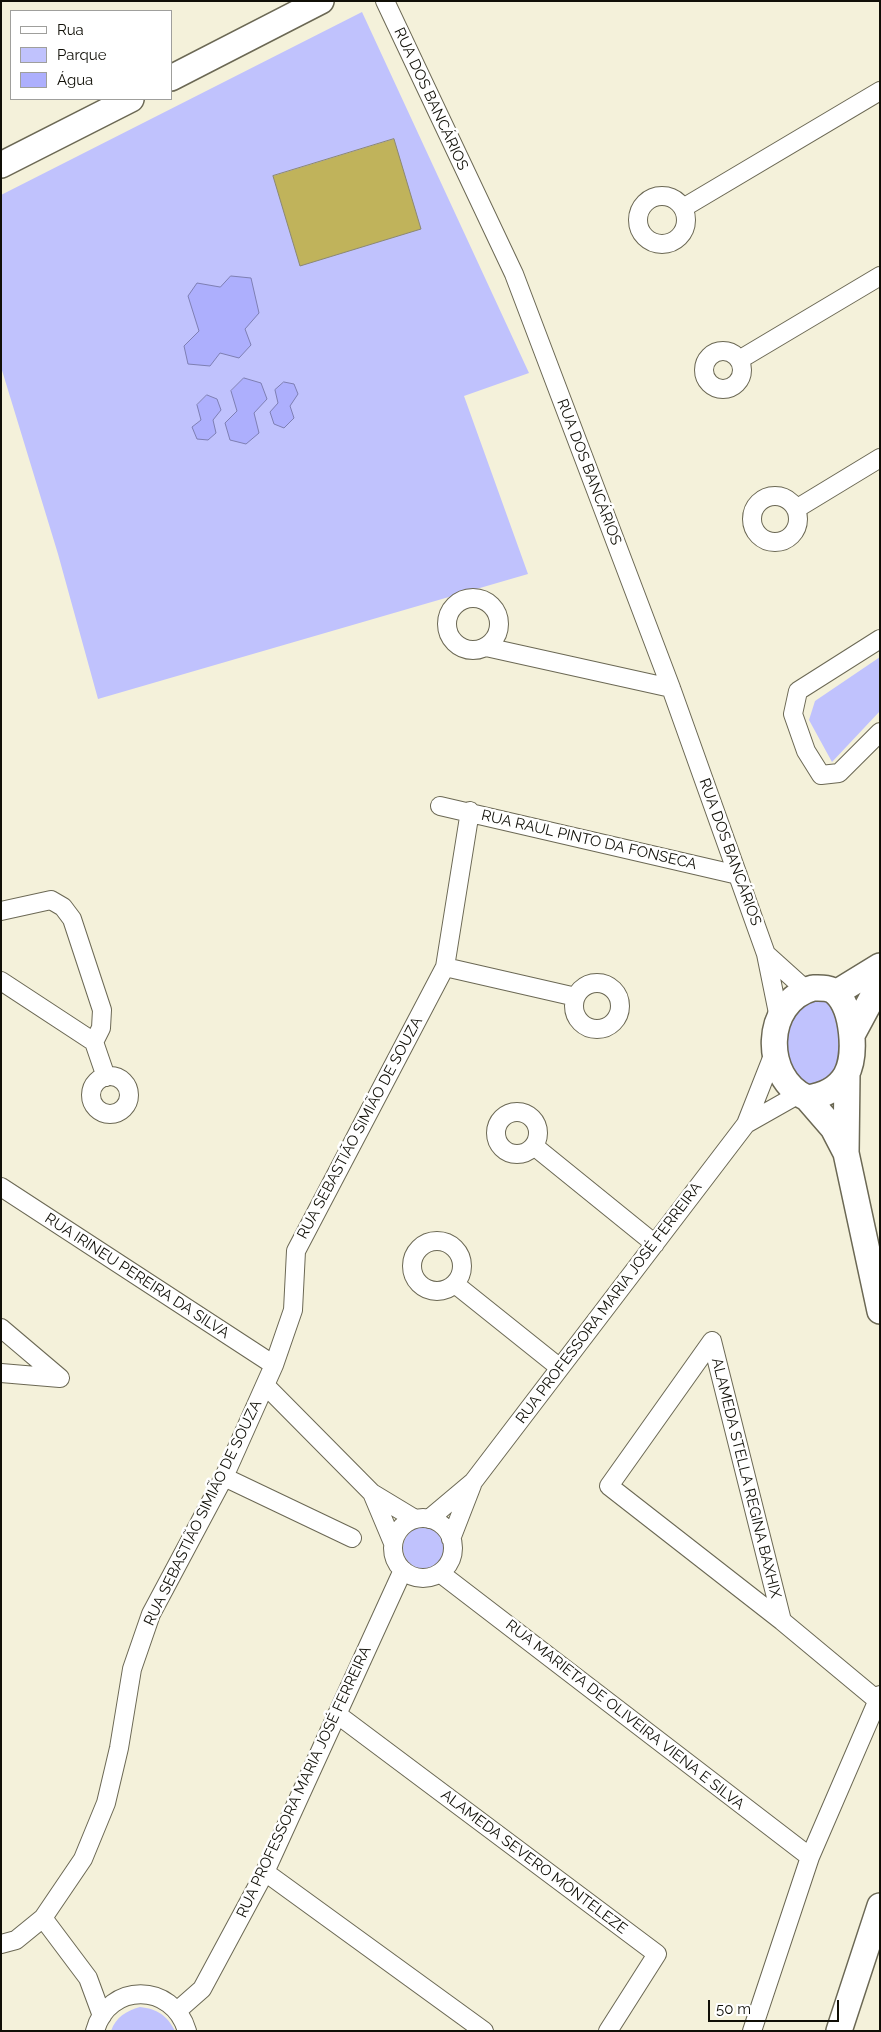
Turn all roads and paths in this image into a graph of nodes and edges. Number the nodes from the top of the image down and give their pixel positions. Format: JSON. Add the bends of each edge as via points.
{"nodes":[{"id":1,"x":321,"y":1,"type":"edge"},
{"id":2,"x":385,"y":1,"type":"edge"},
{"id":3,"x":172,"y":77,"type":"edge"},
{"id":4,"x":880,"y":91,"type":"edge"},
{"id":5,"x":129,"y":100,"type":"edge"},
{"id":6,"x":1,"y":165,"type":"edge"},
{"id":7,"x":683,"y":208,"type":"dead end"},
{"id":8,"x":880,"y":276,"type":"edge"},
{"id":9,"x":739,"y":360,"type":"dead end"},
{"id":10,"x":880,"y":458,"type":"edge"},
{"id":11,"x":796,"y":509,"type":"dead end"},
{"id":12,"x":880,"y":639,"type":"edge"},
{"id":13,"x":486,"y":647,"type":"dead end"},
{"id":14,"x":671,"y":688,"type":"junction"},
{"id":15,"x":880,"y":732,"type":"edge"},
{"id":16,"x":440,"y":806,"type":"dead end"},
{"id":17,"x":470,"y":811,"type":"junction"},
{"id":18,"x":738,"y":875,"type":"junction"},
{"id":19,"x":1,"y":911,"type":"edge"},
{"id":20,"x":766,"y":954,"type":"junction"},
{"id":21,"x":880,"y":966,"type":"edge"},
{"id":22,"x":445,"y":967,"type":"junction"},
{"id":23,"x":1,"y":981,"type":"edge"},
{"id":24,"x":880,"y":983,"type":"edge"},
{"id":25,"x":806,"y":990,"type":"junction"},
{"id":26,"x":836,"y":993,"type":"junction"},
{"id":27,"x":576,"y":997,"type":"dead end"},
{"id":28,"x":779,"y":1018,"type":"junction"},
{"id":29,"x":852,"y":1035,"type":"junction"},
{"id":30,"x":94,"y":1042,"type":"junction"},
{"id":31,"x":774,"y":1053,"type":"junction"},
{"id":32,"x":847,"y":1074,"type":"junction"},
{"id":33,"x":106,"y":1077,"type":"dead end"},
{"id":34,"x":803,"y":1096,"type":"junction"},
{"id":35,"x":746,"y":1124,"type":"junction"},
{"id":36,"x":534,"y":1146,"type":"dead end"},
{"id":37,"x":846,"y":1153,"type":"junction"},
{"id":38,"x":1,"y":1187,"type":"edge"},
{"id":39,"x":655,"y":1244,"type":"junction"},
{"id":40,"x":455,"y":1284,"type":"dead end"},
{"id":41,"x":880,"y":1311,"type":"edge"},
{"id":42,"x":1,"y":1328,"type":"edge"},
{"id":43,"x":274,"y":1365,"type":"junction"},
{"id":44,"x":560,"y":1368,"type":"junction"},
{"id":45,"x":1,"y":1373,"type":"edge"},
{"id":46,"x":265,"y":1385,"type":"junction"},
{"id":47,"x":224,"y":1477,"type":"junction"},
{"id":48,"x":473,"y":1482,"type":"junction"},
{"id":49,"x":372,"y":1493,"type":"junction"},
{"id":50,"x":422,"y":1519,"type":"junction"},
{"id":51,"x":352,"y":1538,"type":"dead end"},
{"id":52,"x":451,"y":1539,"type":"junction"},
{"id":53,"x":393,"y":1544,"type":"junction"},
{"id":54,"x":403,"y":1570,"type":"junction"},
{"id":55,"x":440,"y":1573,"type":"junction"},
{"id":56,"x":782,"y":1621,"type":"junction"},
{"id":57,"x":878,"y":1697,"type":"edge"},
{"id":58,"x":338,"y":1715,"type":"junction"},
{"id":59,"x":810,"y":1857,"type":"junction"},
{"id":60,"x":265,"y":1872,"type":"junction"},
{"id":61,"x":880,"y":1906,"type":"edge"},
{"id":62,"x":43,"y":1918,"type":"junction"},
{"id":63,"x":1,"y":1944,"type":"edge"},
{"id":64,"x":88,"y":1978,"type":"junction"},
{"id":65,"x":124,"y":1997,"type":"junction"},
{"id":66,"x":177,"y":2011,"type":"junction"},
{"id":67,"x":98,"y":2023,"type":"edge"},
{"id":68,"x":187,"y":2031,"type":"edge"},
{"id":69,"x":484,"y":2031,"type":"edge"},
{"id":70,"x":608,"y":2031,"type":"edge"},
{"id":71,"x":752,"y":2031,"type":"edge"},
{"id":72,"x":839,"y":2031,"type":"edge"}],
"edges":[{"from":1,"to":3,"type":"street"},
{"from":2,"to":14,"type":"street","name":"RUA DOS BANCÁRIOS","via":[[514,274]]},
{"from":4,"to":7,"type":"street"},
{"from":5,"to":6,"type":"street"},
{"from":8,"to":9,"type":"street"},
{"from":10,"to":11,"type":"street"},
{"from":12,"to":15,"type":"street","via":[[798,692],[793,714],[806,751],[821,775],[839,773]]},
{"from":13,"to":14,"type":"street"},
{"from":14,"to":18,"type":"street","name":"RUA DOS BANCÁRIOS"},
{"from":16,"to":17,"type":"street","name":"RUA RAUL PINTO DA FONSECA"},
{"from":17,"to":18,"type":"street","name":"RUA RAUL PINTO DA FONSECA"},
{"from":17,"to":22,"type":"street","name":"RUA SEBASTIÃO SIMIÃO DE SOUZA"},
{"from":18,"to":20,"type":"street","name":"RUA DOS BANCÁRIOS"},
{"from":19,"to":30,"type":"street","via":[[51,900],[63,907],[72,919],[102,1010],[101,1028]]},
{"from":20,"to":25,"type":"street","name":"RUA DOS BANCÁRIOS"},
{"from":20,"to":28,"type":"street","name":"RUA DOS BANCÁRIOS"},
{"from":21,"to":26,"type":"street"},
{"from":22,"to":27,"type":"street"},
{"from":22,"to":43,"type":"street","name":"RUA SEBASTIÃO SIMIÃO DE SOUZA","via":[[296,1251],[293,1310]]},
{"from":23,"to":30,"type":"street"},
{"from":24,"to":29,"type":"street"},
{"from":25,"to":26,"type":"street","via":[[821,988]]},
{"from":25,"to":28,"type":"street","via":[[786,1006]]},
{"from":26,"to":29,"type":"street","via":[[844,1006]]},
{"from":28,"to":31,"type":"street"},
{"from":29,"to":32,"type":"street"},
{"from":30,"to":33,"type":"street"},
{"from":31,"to":34,"type":"street","via":[[783,1078],[790,1088]]},
{"from":31,"to":35,"type":"street","name":"RUA PROFESSORA MARIA JOSÉ FERREIRA"},
{"from":32,"to":34,"type":"street","via":[[832,1090],[820,1096]]},
{"from":32,"to":37,"type":"street"},
{"from":34,"to":35,"type":"street","name":"RUA PROFESSORA MARIA JOSÉ FERREIRA"},
{"from":34,"to":37,"type":"street","via":[[833,1128]]},
{"from":35,"to":39,"type":"street","name":"RUA PROFESSORA MARIA JOSÉ FERREIRA"},
{"from":36,"to":39,"type":"street"},
{"from":37,"to":41,"type":"street"},
{"from":38,"to":43,"type":"street","name":"RUA IRINEU PEREIRA DA SILVA"},
{"from":39,"to":44,"type":"street","name":"RUA PROFESSORA MARIA JOSÉ FERREIRA"},
{"from":40,"to":44,"type":"street"},
{"from":42,"to":45,"type":"street","via":[[60,1378]]},
{"from":43,"to":46,"type":"street","name":"RUA SEBASTIÃO SIMIÃO DE SOUZA"},
{"from":44,"to":48,"type":"street","name":"RUA PROFESSORA MARIA JOSÉ FERREIRA"},
{"from":46,"to":47,"type":"street","name":"RUA SEBASTIÃO SIMIÃO DE SOUZA"},
{"from":46,"to":49,"type":"street"},
{"from":47,"to":51,"type":"street"},
{"from":47,"to":62,"type":"street","name":"RUA SEBASTIÃO SIMIÃO DE SOUZA","via":[[151,1614],[132,1669],[106,1803],[83,1859]]},
{"from":48,"to":50,"type":"street","name":"RUA PROFESSORA MARIA JOSÉ FERREIRA"},
{"from":48,"to":52,"type":"street","name":"RUA PROFESSORA MARIA JOSÉ FERREIRA"},
{"from":49,"to":50,"type":"street"},
{"from":49,"to":53,"type":"street"},
{"from":50,"to":52,"type":"street","via":[[446,1530]]},
{"from":50,"to":53,"type":"street","via":[[400,1528]]},
{"from":52,"to":55,"type":"street","via":[[451,1558]]},
{"from":53,"to":54,"type":"street","via":[[396,1562]]},
{"from":54,"to":55,"type":"street","via":[[421,1578]]},
{"from":54,"to":58,"type":"street","name":"RUA PROFESSORA MARIA JOSÉ FERREIRA"},
{"from":55,"to":59,"type":"street","name":"RUA MARIETA DE OLIVEIRA VIENA E SILVA"},
{"from":56,"to":56,"type":"street","name":"ALAMEDA STELLA REGINA BAXHIX","via":[[609,1486],[712,1341],[739,1448]]},
{"from":56,"to":57,"type":"street","name":"ALAMEDA STELLA REGINA BAXHIX"},
{"from":57,"to":59,"type":"street"},
{"from":58,"to":60,"type":"street","name":"RUA PROFESSORA MARIA JOSÉ FERREIRA"},
{"from":58,"to":70,"type":"street","name":"ALAMEDA SEVERO MONTELEZE","via":[[657,1954]]},
{"from":59,"to":71,"type":"street"},
{"from":60,"to":66,"type":"street","name":"RUA PROFESSORA MARIA JOSÉ FERREIRA","via":[[202,1989]]},
{"from":60,"to":69,"type":"street"},
{"from":61,"to":72,"type":"street"},
{"from":62,"to":63,"type":"street","name":"RUA SEBASTIÃO SIMIÃO DE SOUZA","via":[[16,1940]]},
{"from":62,"to":64,"type":"street"},
{"from":64,"to":65,"type":"street"},
{"from":64,"to":67,"type":"street"},
{"from":65,"to":66,"type":"street","via":[[149,1994],[165,2000]]},
{"from":65,"to":67,"type":"street","via":[[111,2003]]},
{"from":66,"to":68,"type":"street"}]}
